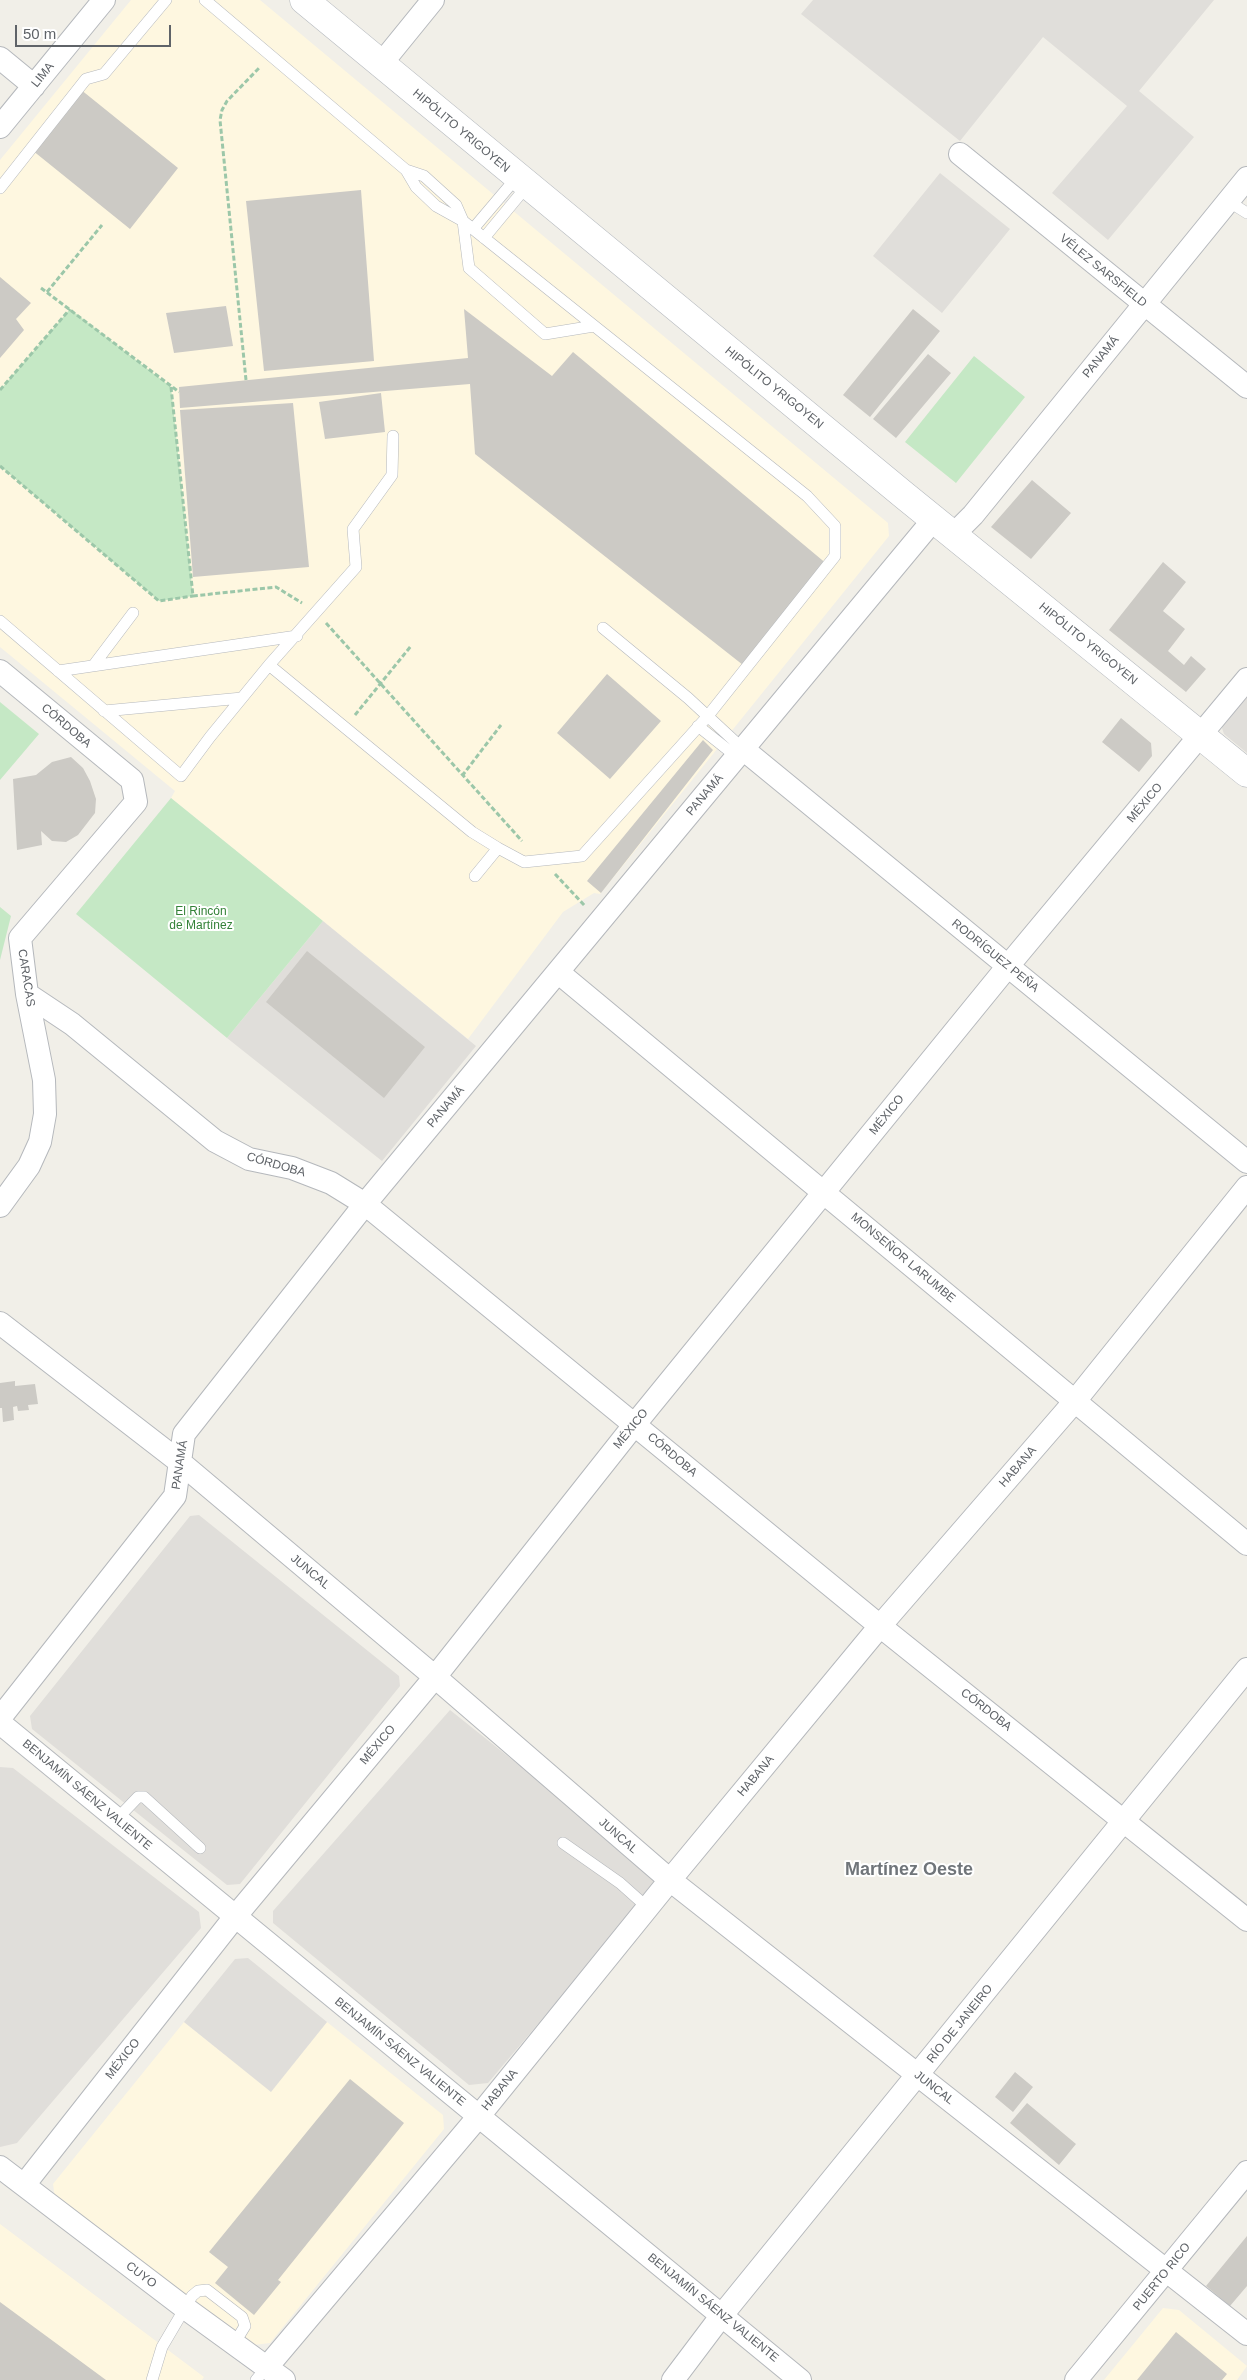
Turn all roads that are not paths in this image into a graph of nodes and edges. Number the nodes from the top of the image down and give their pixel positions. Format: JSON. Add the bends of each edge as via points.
{"nodes":[{"id":1,"x":104,"y":0,"type":"edge"},
{"id":2,"x":166,"y":0,"type":"edge"},
{"id":3,"x":205,"y":0,"type":"edge"},
{"id":4,"x":304,"y":0,"type":"edge"},
{"id":5,"x":433,"y":0,"type":"edge"},
{"id":6,"x":0,"y":58,"type":"edge"},
{"id":7,"x":381,"y":64,"type":"junction"},
{"id":8,"x":34,"y":86,"type":"junction"},
{"id":9,"x":0,"y":127,"type":"edge"},
{"id":10,"x":960,"y":154,"type":"dead end"},
{"id":11,"x":1247,"y":178,"type":"edge"},
{"id":12,"x":522,"y":181,"type":"junction"},
{"id":13,"x":0,"y":188,"type":"edge"},
{"id":14,"x":1228,"y":201,"type":"junction"},
{"id":15,"x":1247,"y":213,"type":"edge"},
{"id":16,"x":463,"y":221,"type":"junction"},
{"id":17,"x":473,"y":229,"type":"junction"},
{"id":18,"x":484,"y":238,"type":"junction"},
{"id":19,"x":1145,"y":304,"type":"junction"},
{"id":20,"x":594,"y":326,"type":"junction"},
{"id":21,"x":1247,"y":387,"type":"edge"},
{"id":22,"x":393,"y":436,"type":"dead end"},
{"id":23,"x":944,"y":527,"type":"junction"},
{"id":24,"x":133,"y":614,"type":"dead end"},
{"id":25,"x":0,"y":621,"type":"edge"},
{"id":26,"x":603,"y":628,"type":"dead end"},
{"id":27,"x":296,"y":636,"type":"junction"},
{"id":28,"x":270,"y":665,"type":"junction"},
{"id":29,"x":93,"y":666,"type":"junction"},
{"id":30,"x":0,"y":671,"type":"edge"},
{"id":31,"x":58,"y":671,"type":"junction"},
{"id":32,"x":1247,"y":679,"type":"edge"},
{"id":33,"x":242,"y":698,"type":"junction"},
{"id":34,"x":104,"y":711,"type":"junction"},
{"id":35,"x":708,"y":716,"type":"junction"},
{"id":36,"x":698,"y":726,"type":"junction"},
{"id":37,"x":1201,"y":736,"type":"junction"},
{"id":38,"x":740,"y":753,"type":"junction"},
{"id":39,"x":1247,"y":773,"type":"edge"},
{"id":40,"x":132,"y":780,"type":"joint"},
{"id":41,"x":498,"y":848,"type":"junction"},
{"id":42,"x":475,"y":876,"type":"dead end"},
{"id":43,"x":1008,"y":966,"type":"junction"},
{"id":44,"x":559,"y":972,"type":"junction"},
{"id":45,"x":27,"y":994,"type":"junction"},
{"id":46,"x":1247,"y":1162,"type":"edge"},
{"id":47,"x":1247,"y":1186,"type":"edge"},
{"id":48,"x":824,"y":1192,"type":"junction"},
{"id":49,"x":366,"y":1204,"type":"junction"},
{"id":50,"x":0,"y":1206,"type":"edge"},
{"id":51,"x":0,"y":1324,"type":"edge"},
{"id":52,"x":1075,"y":1401,"type":"junction"},
{"id":53,"x":635,"y":1424,"type":"junction"},
{"id":54,"x":181,"y":1463,"type":"junction"},
{"id":55,"x":1247,"y":1544,"type":"edge"},
{"id":56,"x":880,"y":1626,"type":"junction"},
{"id":57,"x":1247,"y":1668,"type":"edge"},
{"id":58,"x":434,"y":1677,"type":"junction"},
{"id":59,"x":0,"y":1718,"type":"edge"},
{"id":60,"x":0,"y":1723,"type":"edge"},
{"id":61,"x":116,"y":1820,"type":"junction"},
{"id":62,"x":1126,"y":1821,"type":"junction"},
{"id":63,"x":563,"y":1843,"type":"dead end"},
{"id":64,"x":200,"y":1848,"type":"dead end"},
{"id":65,"x":670,"y":1880,"type":"junction"},
{"id":66,"x":648,"y":1908,"type":"junction"},
{"id":67,"x":234,"y":1918,"type":"junction"},
{"id":68,"x":1247,"y":1920,"type":"edge"},
{"id":69,"x":918,"y":2075,"type":"junction"},
{"id":70,"x":479,"y":2116,"type":"junction"},
{"id":71,"x":0,"y":2167,"type":"edge"},
{"id":72,"x":1247,"y":2172,"type":"edge"},
{"id":73,"x":24,"y":2185,"type":"junction"},
{"id":74,"x":1168,"y":2270,"type":"junction"},
{"id":75,"x":184,"y":2308,"type":"junction"},
{"id":76,"x":722,"y":2315,"type":"junction"},
{"id":77,"x":1247,"y":2334,"type":"edge"},
{"id":78,"x":269,"y":2376,"type":"edge"},
{"id":79,"x":152,"y":2380,"type":"edge"},
{"id":80,"x":673,"y":2380,"type":"edge"},
{"id":81,"x":800,"y":2380,"type":"edge"},
{"id":82,"x":1076,"y":2380,"type":"edge"}],
"edges":[{"from":1,"to":8,"type":"street","name":"LIMA"},
{"from":2,"to":13,"type":"lane","via":[[104,74],[86,78]]},
{"from":3,"to":16,"type":"lane","via":[[406,170],[424,176],[456,205]]},
{"from":4,"to":7,"type":"street","name":"HIPÓLITO YRIGOYEN"},
{"from":5,"to":7,"type":"street"},
{"from":6,"to":8,"type":"street"},
{"from":7,"to":12,"type":"street","name":"HIPÓLITO YRIGOYEN"},
{"from":8,"to":9,"type":"street","name":"LIMA"},
{"from":10,"to":19,"type":"street","name":"VÉLEZ SARSFIELD"},
{"from":11,"to":14,"type":"street","name":"PANAMÁ"},
{"from":12,"to":17,"type":"lane"},
{"from":12,"to":18,"type":"lane"},
{"from":12,"to":23,"type":"street","name":"HIPÓLITO YRIGOYEN"},
{"from":14,"to":15,"type":"lane"},
{"from":14,"to":19,"type":"street","name":"PANAMÁ"},
{"from":16,"to":17,"type":"lane"},
{"from":16,"to":20,"type":"lane","via":[[468,268],[545,334]]},
{"from":17,"to":18,"type":"lane"},
{"from":18,"to":20,"type":"lane"},
{"from":19,"to":21,"type":"street","name":"VÉLEZ SARSFIELD"},
{"from":19,"to":23,"type":"street","name":"PANAMÁ","via":[[973,515]]},
{"from":20,"to":35,"type":"lane","via":[[807,496],[835,526],[835,556]]},
{"from":22,"to":27,"type":"lane","via":[[392,475],[353,529],[356,568]]},
{"from":23,"to":37,"type":"street","name":"HIPÓLITO YRIGOYEN"},
{"from":23,"to":38,"type":"street","name":"PANAMÁ"},
{"from":24,"to":29,"type":"lane"},
{"from":25,"to":31,"type":"lane"},
{"from":26,"to":35,"type":"lane"},
{"from":27,"to":28,"type":"lane"},
{"from":27,"to":29,"type":"lane"},
{"from":28,"to":33,"type":"lane"},
{"from":28,"to":41,"type":"lane","via":[[472,832]]},
{"from":29,"to":31,"type":"lane"},
{"from":30,"to":40,"type":"street","name":"CÓRDOBA"},
{"from":31,"to":34,"type":"lane"},
{"from":32,"to":37,"type":"street","name":"MÉXICO"},
{"from":33,"to":34,"type":"lane"},
{"from":33,"to":34,"type":"lane","via":[[181,776]]},
{"from":35,"to":36,"type":"lane"},
{"from":35,"to":38,"type":"lane"},
{"from":36,"to":38,"type":"lane"},
{"from":36,"to":41,"type":"lane","via":[[582,856],[524,862]]},
{"from":37,"to":39,"type":"street","name":"HIPÓLITO YRIGOYEN"},
{"from":37,"to":43,"type":"street","name":"MÉXICO"},
{"from":38,"to":43,"type":"street","name":"RODRÍGUEZ PEÑA"},
{"from":38,"to":44,"type":"street","name":"PANAMÁ"},
{"from":40,"to":45,"type":"street","name":"CARACAS","via":[[136,802],[20,938]]},
{"from":41,"to":42,"type":"lane"},
{"from":43,"to":46,"type":"street","name":"RODRÍGUEZ PEÑA"},
{"from":43,"to":48,"type":"street","name":"MÉXICO"},
{"from":44,"to":48,"type":"street","name":"MONSEÑOR LARUMBE"},
{"from":44,"to":49,"type":"street","name":"PANAMÁ"},
{"from":45,"to":49,"type":"street","name":"CÓRDOBA","via":[[72,1024],[215,1141],[248,1159],[292,1168],[331,1183]]},
{"from":45,"to":50,"type":"street","name":"CARACAS","via":[[44,1080],[45,1114],[40,1142],[29,1166]]},
{"from":47,"to":52,"type":"street","name":"HABANA"},
{"from":48,"to":52,"type":"street","name":"MONSEÑOR LARUMBE"},
{"from":48,"to":53,"type":"street","name":"MÉXICO"},
{"from":49,"to":53,"type":"street","name":"CÓRDOBA"},
{"from":49,"to":54,"type":"street","name":"PANAMÁ","via":[[184,1434]]},
{"from":51,"to":54,"type":"street","name":"JUNCAL"},
{"from":52,"to":55,"type":"street","name":"MONSEÑOR LARUMBE"},
{"from":52,"to":56,"type":"street","name":"HABANA"},
{"from":53,"to":56,"type":"street","name":"CÓRDOBA"},
{"from":53,"to":58,"type":"street","name":"MÉXICO"},
{"from":54,"to":58,"type":"street","name":"JUNCAL"},
{"from":54,"to":59,"type":"street","name":"PANAMÁ","via":[[175,1496]]},
{"from":56,"to":62,"type":"street","name":"CÓRDOBA"},
{"from":56,"to":65,"type":"street","name":"HABANA"},
{"from":57,"to":62,"type":"street","name":"RÍO DE JANEIRO"},
{"from":58,"to":65,"type":"street","name":"JUNCAL"},
{"from":58,"to":67,"type":"street","name":"MÉXICO"},
{"from":60,"to":61,"type":"street","name":"BENJAMÍN SÁENZ VALIENTE"},
{"from":61,"to":64,"type":"lane","via":[[138,1797],[144,1797]]},
{"from":61,"to":67,"type":"street","name":"BENJAMÍN SÁENZ VALIENTE"},
{"from":62,"to":68,"type":"street","name":"CÓRDOBA"},
{"from":62,"to":69,"type":"street","name":"RÍO DE JANEIRO"},
{"from":63,"to":66,"type":"lane","via":[[620,1883]]},
{"from":65,"to":66,"type":"street","name":"HABANA"},
{"from":65,"to":69,"type":"street","name":"JUNCAL"},
{"from":66,"to":70,"type":"street","name":"HABANA"},
{"from":67,"to":70,"type":"street","name":"BENJAMÍN SÁENZ VALIENTE"},
{"from":67,"to":73,"type":"street","name":"MÉXICO"},
{"from":69,"to":74,"type":"street","name":"JUNCAL"},
{"from":69,"to":76,"type":"street","name":"RÍO DE JANEIRO"},
{"from":70,"to":76,"type":"street","name":"BENJAMÍN SÁENZ VALIENTE"},
{"from":70,"to":78,"type":"street","name":"HABANA"},
{"from":71,"to":73,"type":"street","name":"CUYO"},
{"from":72,"to":74,"type":"street","name":"PUERTO RICO"},
{"from":73,"to":75,"type":"street","name":"CUYO"},
{"from":74,"to":77,"type":"street","name":"JUNCAL"},
{"from":74,"to":82,"type":"street","name":"PUERTO RICO"},
{"from":75,"to":78,"type":"street","name":"CUYO","via":[[234,2344]]},
{"from":75,"to":79,"type":"lane","via":[[162,2347]]},
{"from":76,"to":80,"type":"street","name":"RÍO DE JANEIRO"},
{"from":76,"to":81,"type":"street","name":"BENJAMÍN SÁENZ VALIENTE"}]}
